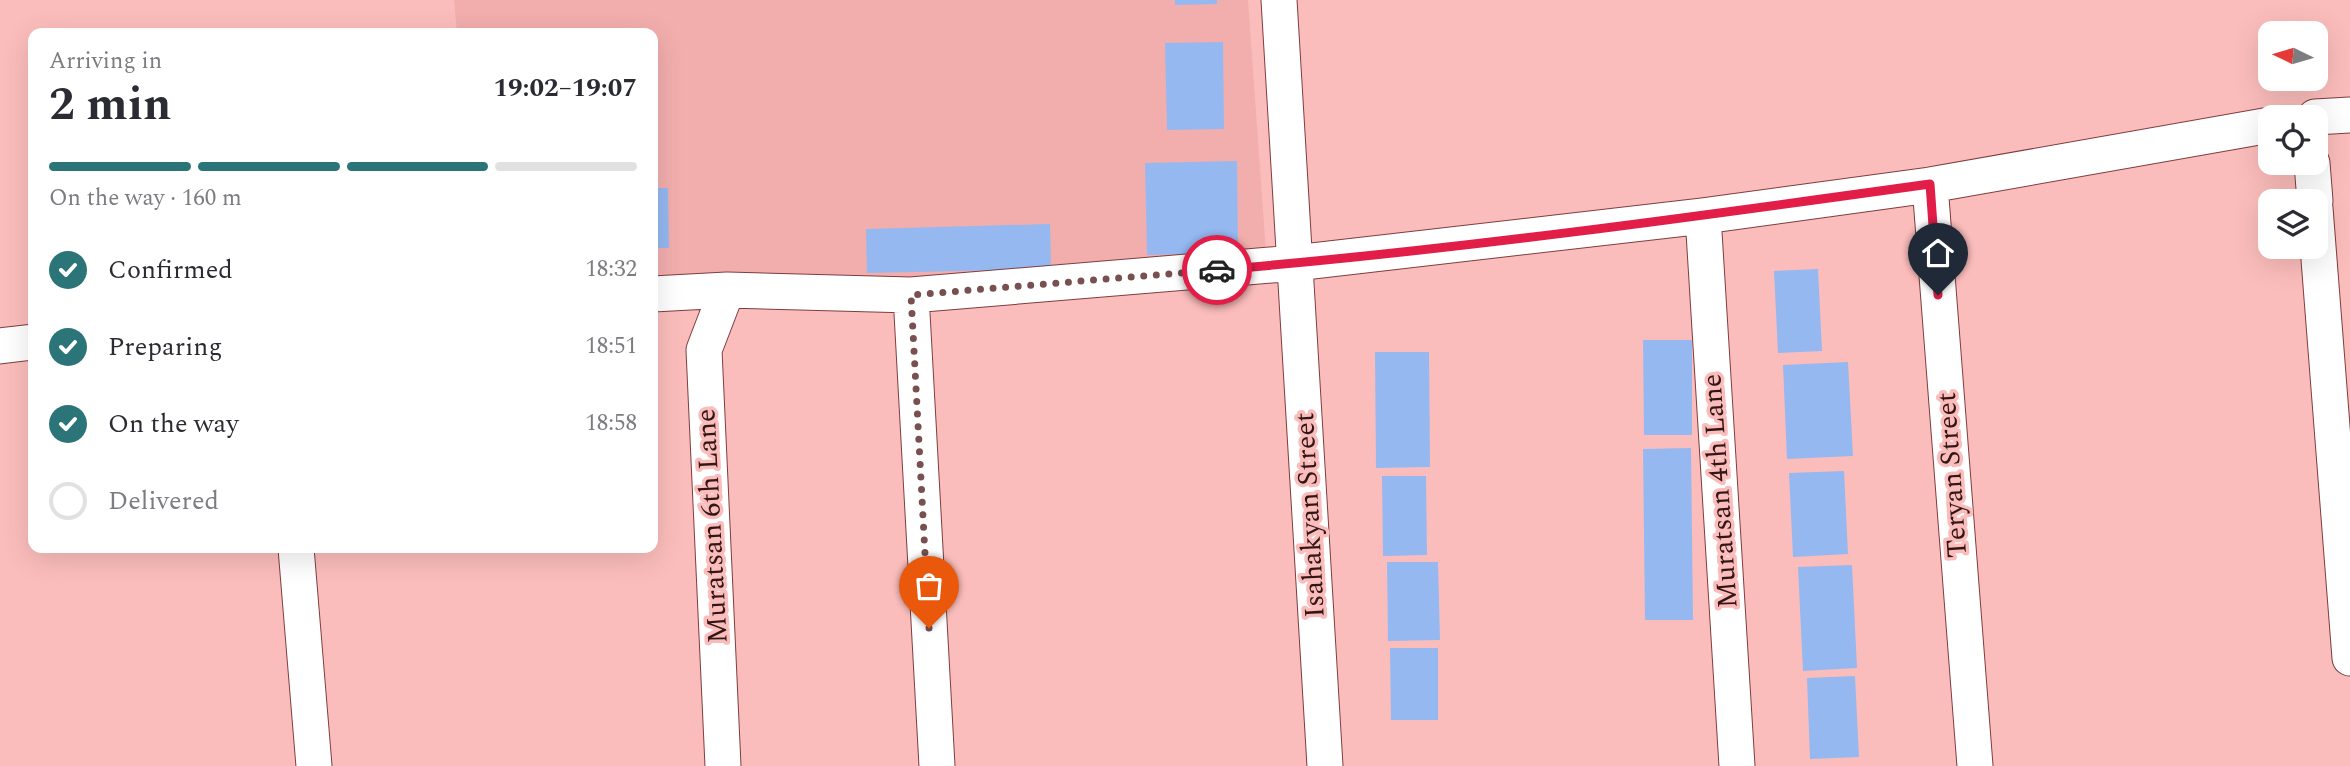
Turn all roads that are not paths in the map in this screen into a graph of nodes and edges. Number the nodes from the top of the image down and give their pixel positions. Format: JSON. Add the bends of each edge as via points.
{"nodes":[{"id":1,"x":1279,"y":0,"type":"edge"},
{"id":2,"x":2350,"y":115,"type":"edge"},
{"id":3,"x":2328,"y":116,"type":"edge"},
{"id":4,"x":2258,"y":127,"type":"edge"},
{"id":5,"x":1930,"y":184,"type":"junction"},
{"id":6,"x":1703,"y":216,"type":"junction"},
{"id":7,"x":2319,"y":259,"type":"edge"},
{"id":8,"x":1295,"y":263,"type":"junction"},
{"id":9,"x":727,"y":290,"type":"junction"},
{"id":10,"x":658,"y":294,"type":"edge"},
{"id":11,"x":911,"y":295,"type":"junction"},
{"id":12,"x":28,"y":342,"type":"edge"},
{"id":13,"x":0,"y":345,"type":"edge"},
{"id":14,"x":296,"y":553,"type":"edge"},
{"id":15,"x":2350,"y":658,"type":"edge"},
{"id":16,"x":314,"y":766,"type":"edge"},
{"id":17,"x":723,"y":766,"type":"edge"},
{"id":18,"x":937,"y":766,"type":"edge"},
{"id":19,"x":1325,"y":766,"type":"edge"},
{"id":20,"x":1737,"y":766,"type":"edge"},
{"id":21,"x":1975,"y":766,"type":"edge"}],
"edges":[{"from":1,"to":8,"type":"street","name":"Isahakyan Street"},
{"from":2,"to":3,"type":"street"},
{"from":4,"to":5,"type":"street"},
{"from":5,"to":6,"type":"street"},
{"from":5,"to":21,"type":"street","name":"Teryan Street"},
{"from":6,"to":8,"type":"street"},
{"from":6,"to":20,"type":"street","name":"Muratsan 4th Lane"},
{"from":7,"to":15,"type":"street"},
{"from":8,"to":11,"type":"street"},
{"from":8,"to":19,"type":"street","name":"Isahakyan Street"},
{"from":9,"to":10,"type":"street"},
{"from":9,"to":11,"type":"street"},
{"from":9,"to":17,"type":"street","name":"Muratsan 6th Lane","via":[[704,350]]},
{"from":11,"to":18,"type":"street"},
{"from":12,"to":13,"type":"street"},
{"from":14,"to":16,"type":"street"}]}
